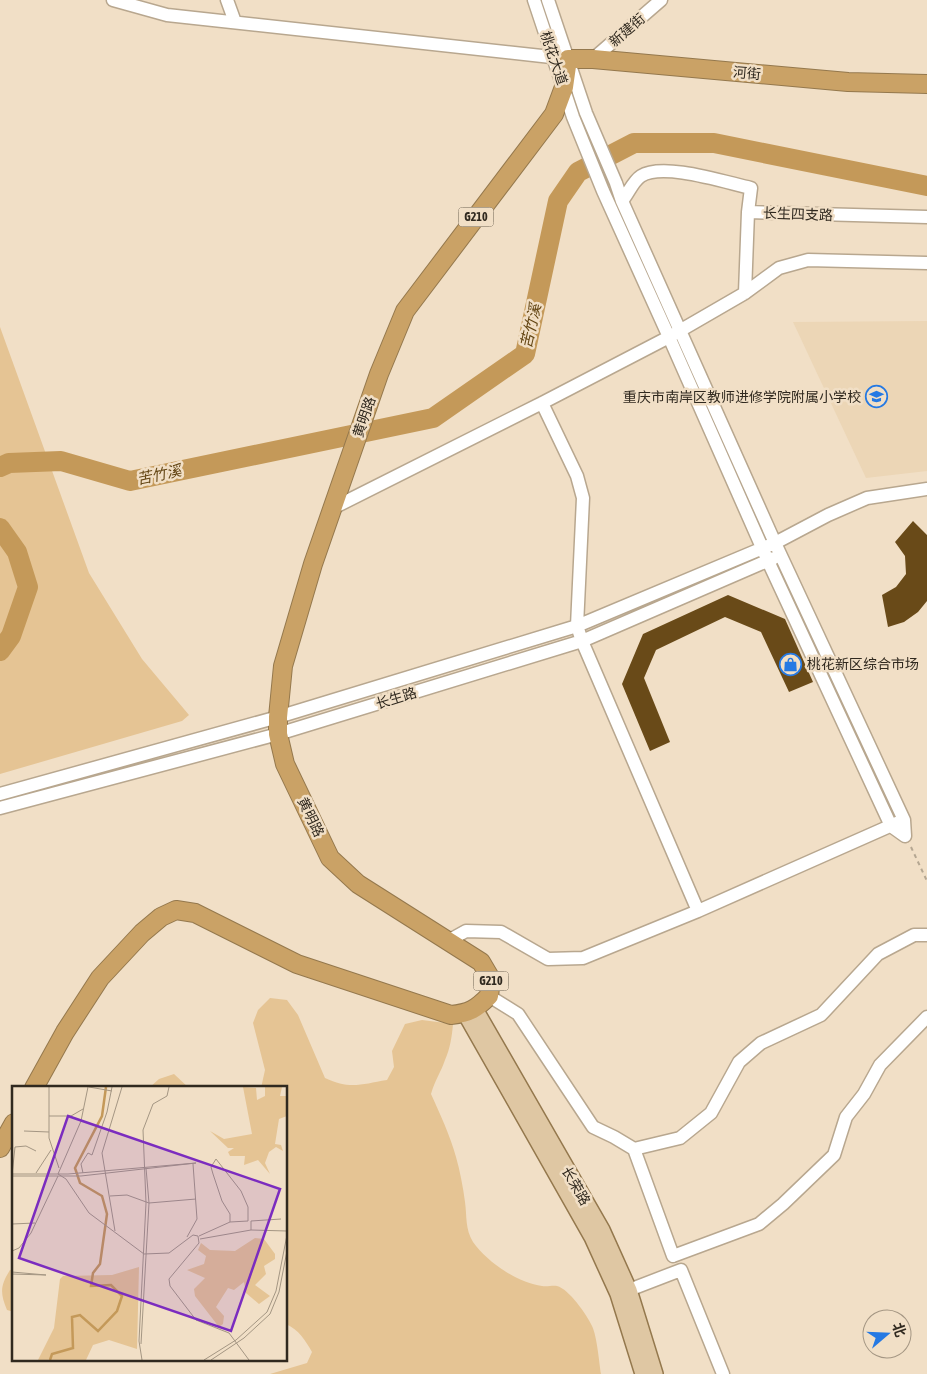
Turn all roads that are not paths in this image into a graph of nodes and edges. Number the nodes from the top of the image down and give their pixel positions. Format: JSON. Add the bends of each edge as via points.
{"nodes":[{"id":1,"x":113,"y":0,"type":"edge"},
{"id":2,"x":227,"y":0,"type":"edge"},
{"id":3,"x":534,"y":0,"type":"edge"},
{"id":4,"x":548,"y":0,"type":"edge"},
{"id":5,"x":661,"y":0,"type":"edge"},
{"id":6,"x":235,"y":22,"type":"junction"},
{"id":7,"x":560,"y":58,"type":"junction"},
{"id":8,"x":594,"y":59,"type":"junction"},
{"id":9,"x":927,"y":84,"type":"edge"},
{"id":10,"x":564,"y":87,"type":"junction"},
{"id":11,"x":622,"y":201,"type":"junction"},
{"id":12,"x":748,"y":212,"type":"junction"},
{"id":13,"x":927,"y":217,"type":"edge"},
{"id":14,"x":927,"y":264,"type":"edge"},
{"id":15,"x":745,"y":293,"type":"junction"},
{"id":16,"x":675,"y":333,"type":"junction"},
{"id":17,"x":542,"y":403,"type":"junction"},
{"id":18,"x":927,"y":489,"type":"edge"},
{"id":19,"x":334,"y":503,"type":"junction"},
{"id":20,"x":775,"y":543,"type":"junction"},
{"id":21,"x":762,"y":547,"type":"junction"},
{"id":22,"x":782,"y":556,"type":"junction"},
{"id":23,"x":768,"y":561,"type":"junction"},
{"id":24,"x":578,"y":626,"type":"junction"},
{"id":25,"x":582,"y":641,"type":"junction"},
{"id":26,"x":278,"y":725,"type":"junction"},
{"id":27,"x":0,"y":794,"type":"edge"},
{"id":28,"x":0,"y":808,"type":"edge"},
{"id":29,"x":904,"y":820,"type":"junction"},
{"id":30,"x":891,"y":826,"type":"junction"},
{"id":31,"x":698,"y":911,"type":"junction"},
{"id":32,"x":927,"y":935,"type":"edge"},
{"id":33,"x":448,"y":941,"type":"junction"},
{"id":34,"x":490,"y":996,"type":"junction"},
{"id":35,"x":470,"y":1011,"type":"junction"},
{"id":36,"x":927,"y":1017,"type":"edge"},
{"id":37,"x":35,"y":1086,"type":"edge"},
{"id":38,"x":12,"y":1127,"type":"edge"},
{"id":39,"x":0,"y":1148,"type":"edge"},
{"id":40,"x":634,"y":1149,"type":"junction"},
{"id":41,"x":629,"y":1290,"type":"junction"},
{"id":42,"x":643,"y":1374,"type":"edge"},
{"id":43,"x":655,"y":1374,"type":"edge"},
{"id":44,"x":723,"y":1374,"type":"edge"}],
"edges":[{"from":1,"to":6,"type":"street","via":[[168,15]]},
{"from":2,"to":6,"type":"street"},
{"from":3,"to":7,"type":"street","name":"桃花大道"},
{"from":4,"to":7,"type":"street","name":"桃花大道"},
{"from":5,"to":8,"type":"street","name":"新建街"},
{"from":6,"to":7,"type":"street"},
{"from":7,"to":8,"type":"highway","name":"河街"},
{"from":7,"to":10,"type":"highway","name":"黄明路","number":"G210"},
{"from":7,"to":11,"type":"street","name":"桃花大道"},
{"from":8,"to":9,"type":"highway","name":"河街","via":[[848,82]]},
{"from":10,"to":16,"type":"street","name":"桃花大道","via":[[603,191]]},
{"from":10,"to":19,"type":"highway","name":"黄明路","number":"G210","via":[[554,114],[405,311],[379,374]]},
{"from":11,"to":12,"type":"street","name":"长生四支路","via":[[638,178],[649,172],[669,170],[751,188]]},
{"from":11,"to":16,"type":"street","name":"桃花大道"},
{"from":12,"to":13,"type":"street","name":"长生四支路"},
{"from":12,"to":15,"type":"street"},
{"from":14,"to":15,"type":"street","via":[[808,260],[779,268]]},
{"from":15,"to":16,"type":"street"},
{"from":16,"to":17,"type":"street"},
{"from":16,"to":20,"type":"street"},
{"from":16,"to":21,"type":"street"},
{"from":17,"to":19,"type":"street"},
{"from":17,"to":24,"type":"street","via":[[577,476],[583,498]]},
{"from":18,"to":20,"type":"street","name":"长生路","via":[[867,498]]},
{"from":19,"to":26,"type":"highway","name":"黄明路","number":"G210","via":[[283,666]]},
{"from":20,"to":21,"type":"street","name":"长生路"},
{"from":20,"to":22,"type":"street"},
{"from":21,"to":23,"type":"street"},
{"from":21,"to":24,"type":"street","name":"长生路"},
{"from":22,"to":23,"type":"street","name":"长生路"},
{"from":22,"to":29,"type":"street"},
{"from":23,"to":25,"type":"street","name":"长生路"},
{"from":23,"to":30,"type":"street"},
{"from":24,"to":25,"type":"street"},
{"from":24,"to":26,"type":"street","name":"长生路"},
{"from":25,"to":26,"type":"street","name":"长生路"},
{"from":25,"to":31,"type":"street"},
{"from":26,"to":27,"type":"street","name":"长生路"},
{"from":26,"to":28,"type":"street","name":"长生路"},
{"from":26,"to":33,"type":"highway","name":"黄明路","number":"G210","via":[[285,764],[330,858],[358,884]]},
{"from":29,"to":30,"type":"street"},
{"from":29,"to":30,"type":"street","via":[[905,836]]},
{"from":30,"to":31,"type":"street"},
{"from":31,"to":33,"type":"street","via":[[583,958],[548,959],[501,932],[466,930]]},
{"from":32,"to":40,"type":"street","via":[[914,935],[878,954],[821,1015],[761,1043],[739,1062],[711,1113],[680,1138]]},
{"from":33,"to":34,"type":"highway","name":"黄明路","number":"G210","via":[[481,962],[491,979]]},
{"from":34,"to":35,"type":"highway","number":"G210"},
{"from":34,"to":40,"type":"street","via":[[518,1014],[593,1128]]},
{"from":35,"to":37,"type":"highway","via":[[451,1015],[297,964],[195,913],[176,910],[161,917],[142,933],[100,978]]},
{"from":35,"to":41,"type":"main road","name":"长荣路","via":[[602,1230]]},
{"from":35,"to":42,"type":"main road","name":"长荣路","via":[[592,1236],[618,1294]]},
{"from":36,"to":40,"type":"street","via":[[880,1065],[846,1117],[834,1154],[759,1224],[673,1256]]},
{"from":38,"to":39,"type":"highway"},
{"from":41,"to":43,"type":"main road","name":"长荣路"},
{"from":41,"to":44,"type":"street","via":[[681,1270]]}]}
